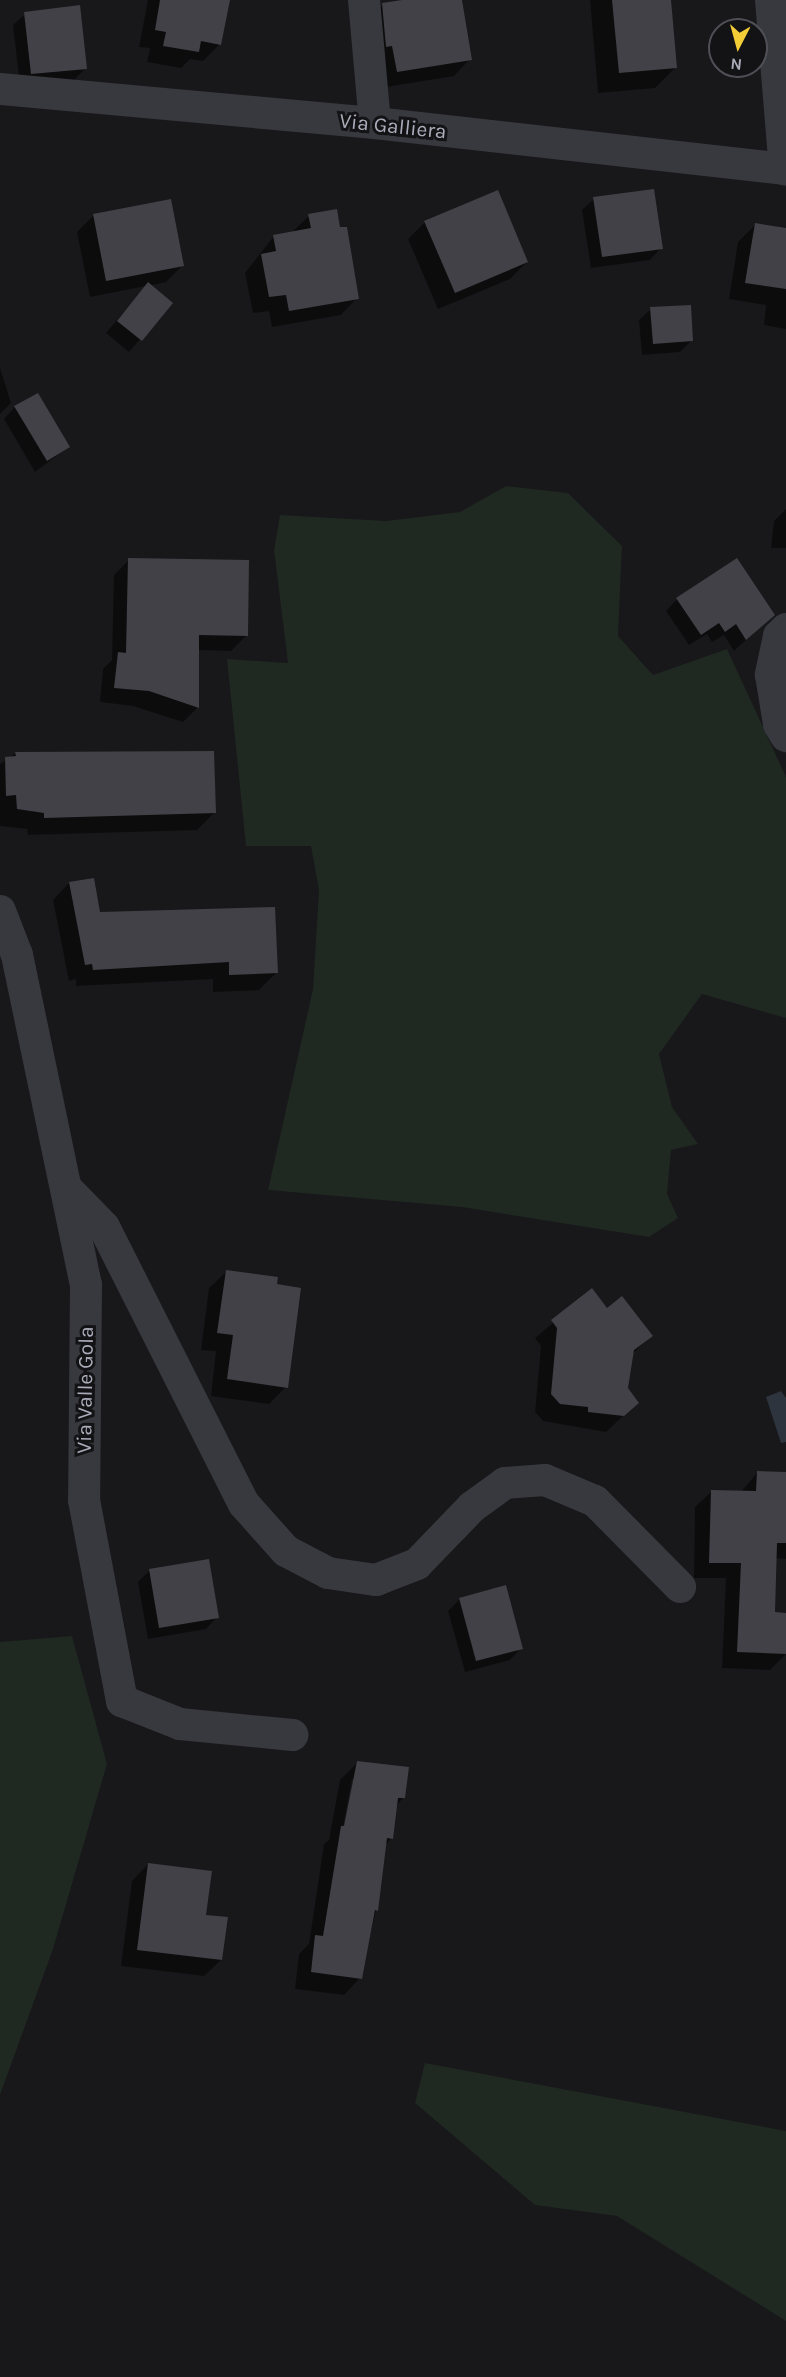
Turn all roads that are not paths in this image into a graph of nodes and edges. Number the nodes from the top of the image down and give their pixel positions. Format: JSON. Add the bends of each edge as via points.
{"nodes":[{"id":1,"x":364,"y":0,"type":"edge"},
{"id":2,"x":771,"y":0,"type":"edge"},
{"id":3,"x":0,"y":89,"type":"edge"},
{"id":4,"x":375,"y":123,"type":"junction"},
{"id":5,"x":785,"y":169,"type":"edge"},
{"id":6,"x":786,"y":629,"type":"edge"},
{"id":7,"x":786,"y":736,"type":"edge"},
{"id":8,"x":0,"y":911,"type":"edge"},
{"id":9,"x":66,"y":1188,"type":"junction"},
{"id":10,"x":680,"y":1587,"type":"dead end"},
{"id":11,"x":292,"y":1735,"type":"dead end"}],
"edges":[{"from":1,"to":4,"type":"street"},
{"from":2,"to":5,"type":"street"},
{"from":3,"to":4,"type":"street","name":"Via Galliera"},
{"from":4,"to":5,"type":"street","name":"Via Galliera"},
{"from":6,"to":7,"type":"street","via":[[779,636],[771,675],[779,724]]},
{"from":8,"to":9,"type":"street","name":"Via Valle Gola","via":[[17,955]]},
{"from":9,"to":10,"type":"street","via":[[104,1227],[243,1504],[286,1551],[328,1573],[376,1580],[417,1564],[472,1507],[505,1483],[545,1480],[595,1500],[619,1530]]},
{"from":9,"to":11,"type":"street","name":"Via Valle Gola","via":[[86,1285],[84,1500],[122,1701],[180,1724]]}]}
